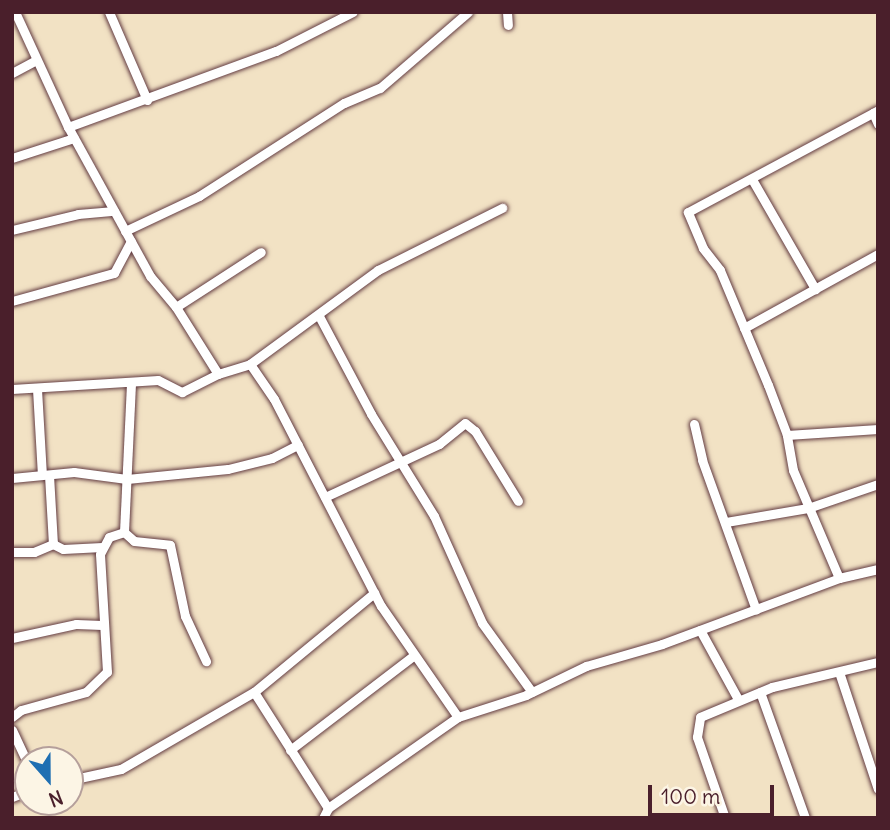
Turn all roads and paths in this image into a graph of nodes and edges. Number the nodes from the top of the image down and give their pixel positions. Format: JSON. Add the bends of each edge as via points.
{"nodes":[{"id":1,"x":15,"y":12,"type":"edge"},
{"id":2,"x":109,"y":12,"type":"edge"},
{"id":3,"x":353,"y":12,"type":"edge"},
{"id":4,"x":468,"y":12,"type":"edge"},
{"id":5,"x":507,"y":12,"type":"edge"},
{"id":6,"x":508,"y":25,"type":"dead end"},
{"id":7,"x":36,"y":60,"type":"junction"},
{"id":8,"x":12,"y":73,"type":"edge"},
{"id":9,"x":147,"y":100,"type":"junction"},
{"id":10,"x":875,"y":111,"type":"edge"},
{"id":11,"x":878,"y":124,"type":"edge"},
{"id":12,"x":68,"y":127,"type":"junction"},
{"id":13,"x":74,"y":138,"type":"junction"},
{"id":14,"x":12,"y":158,"type":"edge"},
{"id":15,"x":753,"y":181,"type":"junction"},
{"id":16,"x":502,"y":208,"type":"dead end"},
{"id":17,"x":114,"y":211,"type":"junction"},
{"id":18,"x":12,"y":230,"type":"edge"},
{"id":19,"x":125,"y":231,"type":"junction"},
{"id":20,"x":131,"y":241,"type":"junction"},
{"id":21,"x":261,"y":252,"type":"dead end"},
{"id":22,"x":878,"y":254,"type":"edge"},
{"id":23,"x":815,"y":289,"type":"junction"},
{"id":24,"x":12,"y":301,"type":"edge"},
{"id":25,"x":176,"y":307,"type":"junction"},
{"id":26,"x":318,"y":316,"type":"junction"},
{"id":27,"x":744,"y":328,"type":"junction"},
{"id":28,"x":250,"y":364,"type":"junction"},
{"id":29,"x":218,"y":374,"type":"junction"},
{"id":30,"x":131,"y":384,"type":"junction"},
{"id":31,"x":12,"y":389,"type":"edge"},
{"id":32,"x":37,"y":389,"type":"junction"},
{"id":33,"x":694,"y":424,"type":"dead end"},
{"id":34,"x":878,"y":429,"type":"edge"},
{"id":35,"x":787,"y":435,"type":"junction"},
{"id":36,"x":298,"y":445,"type":"junction"},
{"id":37,"x":399,"y":461,"type":"junction"},
{"id":38,"x":45,"y":475,"type":"junction"},
{"id":39,"x":12,"y":478,"type":"edge"},
{"id":40,"x":127,"y":479,"type":"junction"},
{"id":41,"x":878,"y":484,"type":"edge"},
{"id":42,"x":325,"y":497,"type":"junction"},
{"id":43,"x":518,"y":501,"type":"dead end"},
{"id":44,"x":808,"y":508,"type":"junction"},
{"id":45,"x":726,"y":522,"type":"junction"},
{"id":46,"x":124,"y":532,"type":"junction"},
{"id":47,"x":53,"y":544,"type":"junction"},
{"id":48,"x":102,"y":547,"type":"junction"},
{"id":49,"x":12,"y":552,"type":"edge"},
{"id":50,"x":878,"y":569,"type":"edge"},
{"id":51,"x":839,"y":578,"type":"junction"},
{"id":52,"x":374,"y":593,"type":"junction"},
{"id":53,"x":756,"y":610,"type":"junction"},
{"id":54,"x":102,"y":625,"type":"junction"},
{"id":55,"x":700,"y":630,"type":"junction"},
{"id":56,"x":12,"y":639,"type":"edge"},
{"id":57,"x":413,"y":656,"type":"junction"},
{"id":58,"x":206,"y":661,"type":"dead end"},
{"id":59,"x":878,"y":662,"type":"edge"},
{"id":60,"x":839,"y":672,"type":"junction"},
{"id":61,"x":254,"y":692,"type":"junction"},
{"id":62,"x":532,"y":692,"type":"junction"},
{"id":63,"x":760,"y":692,"type":"junction"},
{"id":64,"x":738,"y":699,"type":"junction"},
{"id":65,"x":12,"y":717,"type":"edge"},
{"id":66,"x":458,"y":717,"type":"junction"},
{"id":67,"x":12,"y":730,"type":"edge"},
{"id":68,"x":20,"y":746,"type":"edge"},
{"id":69,"x":290,"y":750,"type":"junction"},
{"id":70,"x":84,"y":777,"type":"edge"},
{"id":71,"x":878,"y":789,"type":"edge"},
{"id":72,"x":328,"y":808,"type":"junction"},
{"id":73,"x":323,"y":818,"type":"edge"},
{"id":74,"x":726,"y":818,"type":"edge"},
{"id":75,"x":805,"y":818,"type":"edge"}],
"edges":[{"from":1,"to":7,"type":"street"},
{"from":2,"to":9,"type":"street"},
{"from":3,"to":9,"type":"street","via":[[276,51]]},
{"from":4,"to":19,"type":"street","via":[[380,88],[344,103],[199,196]]},
{"from":5,"to":6,"type":"street"},
{"from":7,"to":8,"type":"street"},
{"from":7,"to":12,"type":"street"},
{"from":9,"to":12,"type":"street"},
{"from":10,"to":11,"type":"street"},
{"from":10,"to":15,"type":"street"},
{"from":12,"to":13,"type":"street"},
{"from":13,"to":14,"type":"street"},
{"from":13,"to":17,"type":"street"},
{"from":15,"to":23,"type":"street"},
{"from":15,"to":27,"type":"street","via":[[688,212]]},
{"from":16,"to":26,"type":"street","via":[[378,270]]},
{"from":17,"to":18,"type":"street","via":[[78,214]]},
{"from":17,"to":19,"type":"street"},
{"from":19,"to":20,"type":"street"},
{"from":20,"to":24,"type":"street","via":[[114,273]]},
{"from":20,"to":25,"type":"street","via":[[150,276]]},
{"from":21,"to":25,"type":"street"},
{"from":22,"to":23,"type":"street"},
{"from":23,"to":27,"type":"street"},
{"from":25,"to":29,"type":"street"},
{"from":26,"to":28,"type":"street"},
{"from":26,"to":37,"type":"street"},
{"from":27,"to":35,"type":"street"},
{"from":28,"to":29,"type":"street"},
{"from":28,"to":36,"type":"street"},
{"from":29,"to":30,"type":"street","via":[[182,392],[158,380]]},
{"from":30,"to":32,"type":"street"},
{"from":30,"to":40,"type":"street"},
{"from":31,"to":32,"type":"street"},
{"from":32,"to":38,"type":"street"},
{"from":33,"to":45,"type":"street"},
{"from":34,"to":35,"type":"street"},
{"from":35,"to":44,"type":"street","via":[[793,470]]},
{"from":36,"to":40,"type":"street","via":[[239,467]]},
{"from":36,"to":42,"type":"street"},
{"from":37,"to":42,"type":"street"},
{"from":37,"to":43,"type":"street","via":[[450,438],[465,423],[475,431]]},
{"from":37,"to":62,"type":"street","via":[[440,528],[482,623]]},
{"from":38,"to":39,"type":"street"},
{"from":38,"to":40,"type":"street","via":[[100,473]]},
{"from":38,"to":47,"type":"street"},
{"from":40,"to":46,"type":"street"},
{"from":41,"to":44,"type":"street"},
{"from":42,"to":52,"type":"street"},
{"from":44,"to":45,"type":"street"},
{"from":44,"to":51,"type":"street"},
{"from":45,"to":53,"type":"street"},
{"from":46,"to":48,"type":"street","via":[[109,537]]},
{"from":46,"to":58,"type":"street","via":[[134,541],[170,545],[185,616]]},
{"from":47,"to":48,"type":"street","via":[[63,549]]},
{"from":47,"to":49,"type":"street","via":[[34,552]]},
{"from":48,"to":54,"type":"street"},
{"from":50,"to":51,"type":"street"},
{"from":51,"to":53,"type":"street"},
{"from":52,"to":57,"type":"street"},
{"from":52,"to":61,"type":"street"},
{"from":53,"to":55,"type":"street"},
{"from":54,"to":56,"type":"street","via":[[76,624]]},
{"from":54,"to":65,"type":"street","via":[[107,672],[102,682],[86,692],[21,710]]},
{"from":55,"to":62,"type":"street","via":[[586,666]]},
{"from":55,"to":64,"type":"street"},
{"from":57,"to":66,"type":"street"},
{"from":57,"to":69,"type":"street"},
{"from":59,"to":60,"type":"street"},
{"from":60,"to":63,"type":"street"},
{"from":60,"to":71,"type":"street"},
{"from":61,"to":69,"type":"street"},
{"from":61,"to":70,"type":"street","via":[[121,769]]},
{"from":62,"to":66,"type":"street"},
{"from":63,"to":64,"type":"street"},
{"from":63,"to":75,"type":"street"},
{"from":64,"to":74,"type":"street","via":[[708,710],[697,726],[701,753]]},
{"from":66,"to":72,"type":"street"},
{"from":67,"to":68,"type":"street"},
{"from":69,"to":72,"type":"street"},
{"from":72,"to":73,"type":"street"}]}
